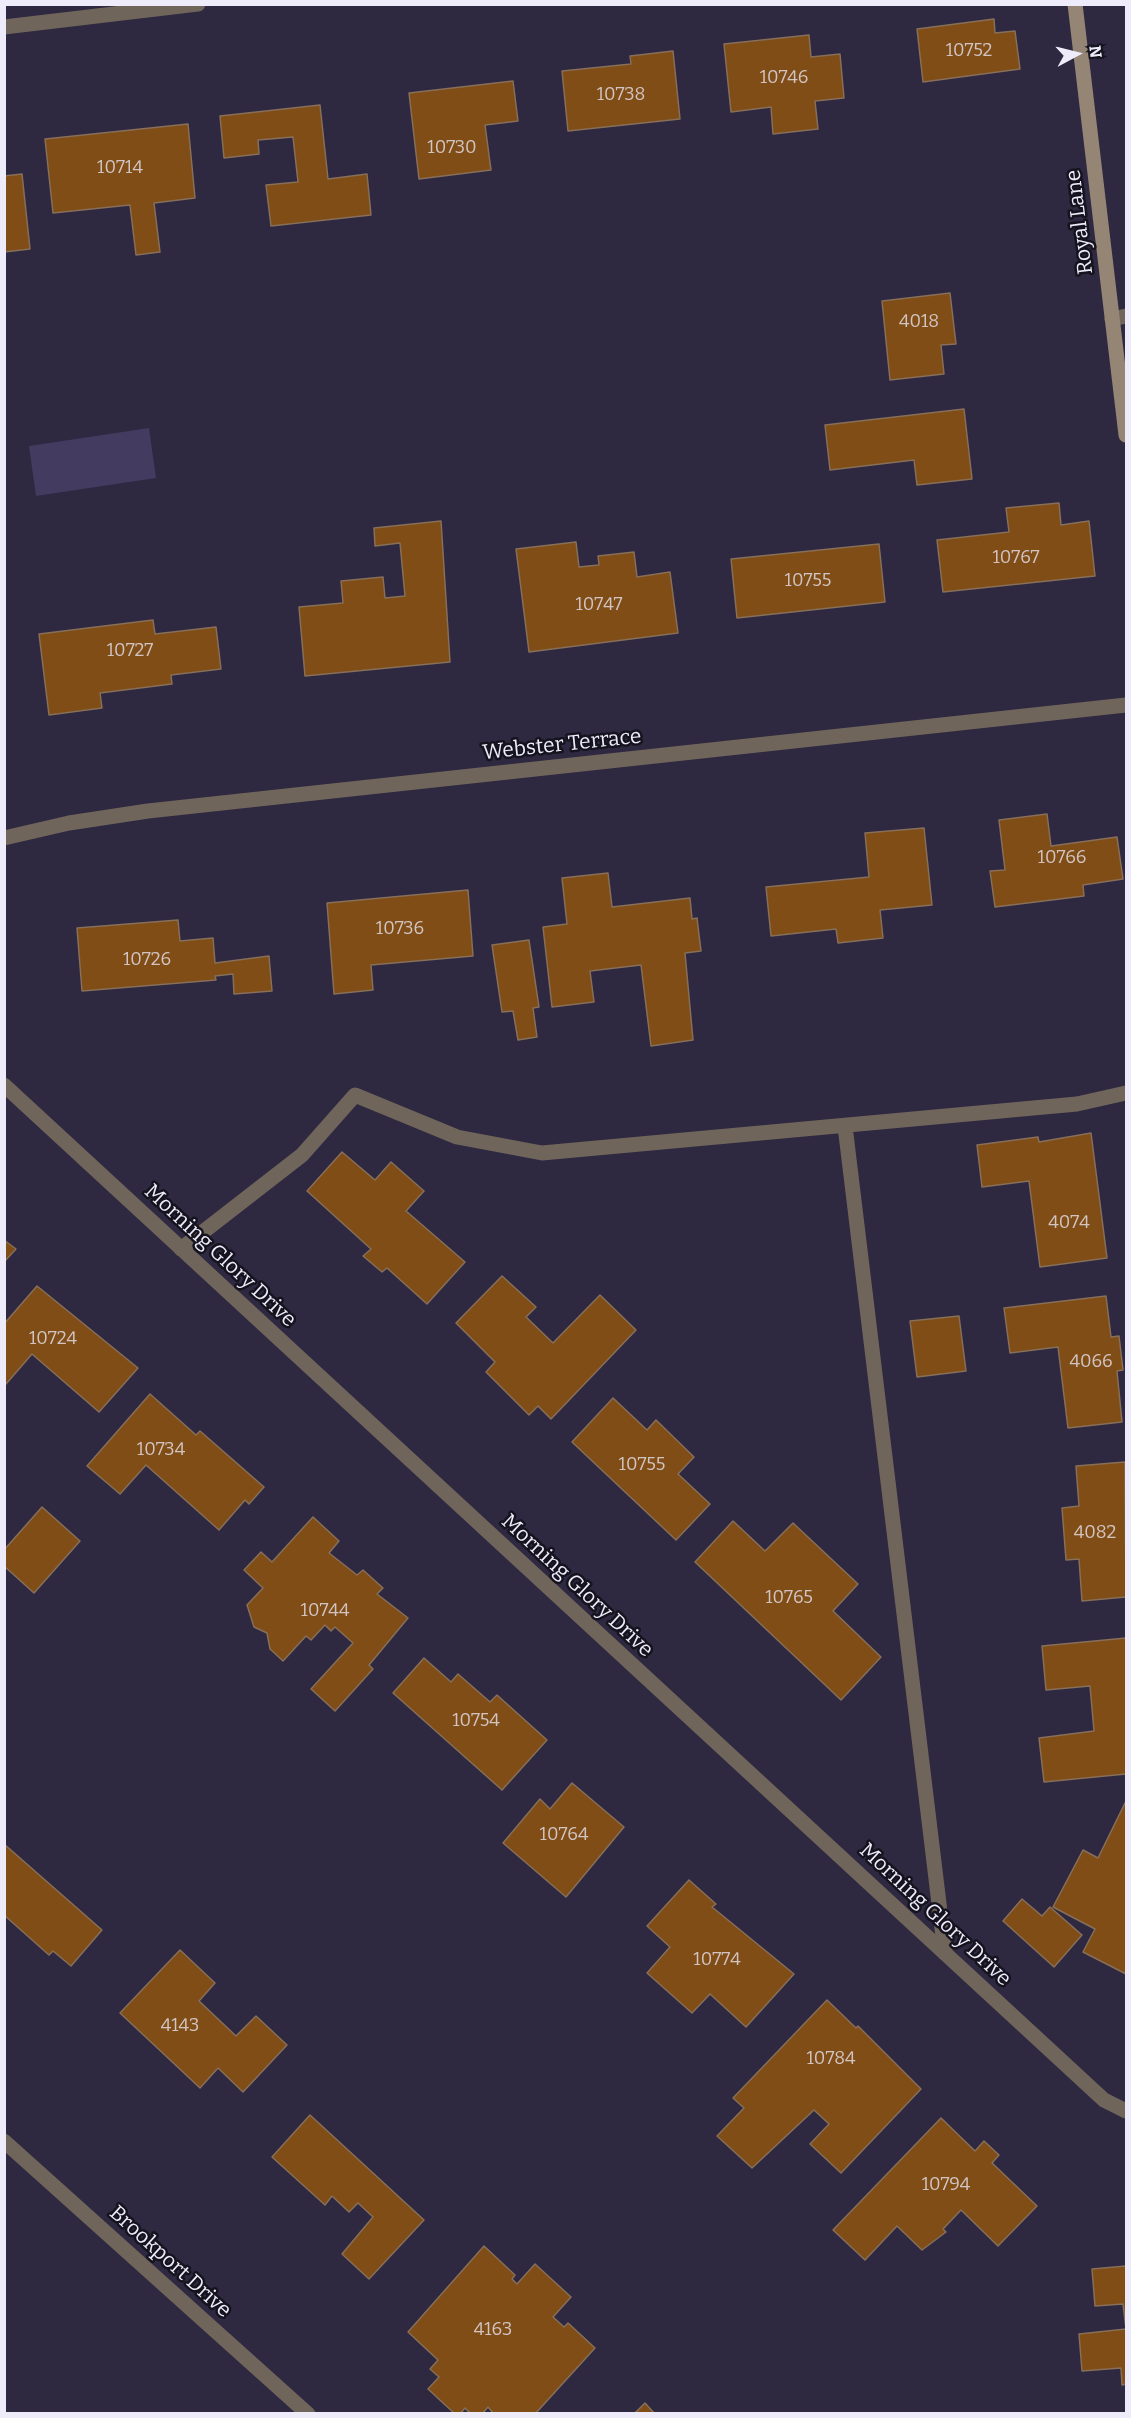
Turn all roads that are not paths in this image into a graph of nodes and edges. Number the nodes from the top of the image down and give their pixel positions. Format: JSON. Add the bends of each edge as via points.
{"nodes":[{"id":1,"x":198,"y":4,"type":"edge"},
{"id":2,"x":1075,"y":4,"type":"edge"},
{"id":3,"x":4,"y":27,"type":"edge"},
{"id":4,"x":1119,"y":318,"type":"edge"},
{"id":5,"x":1126,"y":435,"type":"edge"},
{"id":6,"x":1126,"y":705,"type":"edge"},
{"id":7,"x":4,"y":838,"type":"edge"},
{"id":8,"x":4,"y":1084,"type":"edge"},
{"id":9,"x":1126,"y":1093,"type":"edge"},
{"id":10,"x":845,"y":1126,"type":"junction"},
{"id":11,"x":181,"y":1249,"type":"junction"},
{"id":12,"x":945,"y":1953,"type":"junction"},
{"id":13,"x":1126,"y":2111,"type":"edge"},
{"id":14,"x":4,"y":2141,"type":"edge"},
{"id":15,"x":308,"y":2414,"type":"edge"}],
"edges":[{"from":1,"to":3,"type":"street"},
{"from":2,"to":4,"type":"main road","name":"Royal Lane"},
{"from":4,"to":5,"type":"main road","name":"Royal Lane"},
{"from":6,"to":7,"type":"street","name":"Webster Terrace","via":[[148,811]]},
{"from":8,"to":11,"type":"street","name":"Morning Glory Drive"},
{"from":9,"to":10,"type":"street","via":[[1077,1104]]},
{"from":10,"to":11,"type":"street","via":[[542,1153],[457,1137],[355,1095],[302,1155]]},
{"from":10,"to":12,"type":"street"},
{"from":11,"to":12,"type":"street","name":"Morning Glory Drive"},
{"from":12,"to":13,"type":"street","name":"Morning Glory Drive","via":[[1104,2100]]},
{"from":14,"to":15,"type":"street","name":"Brookport Drive"}]}
